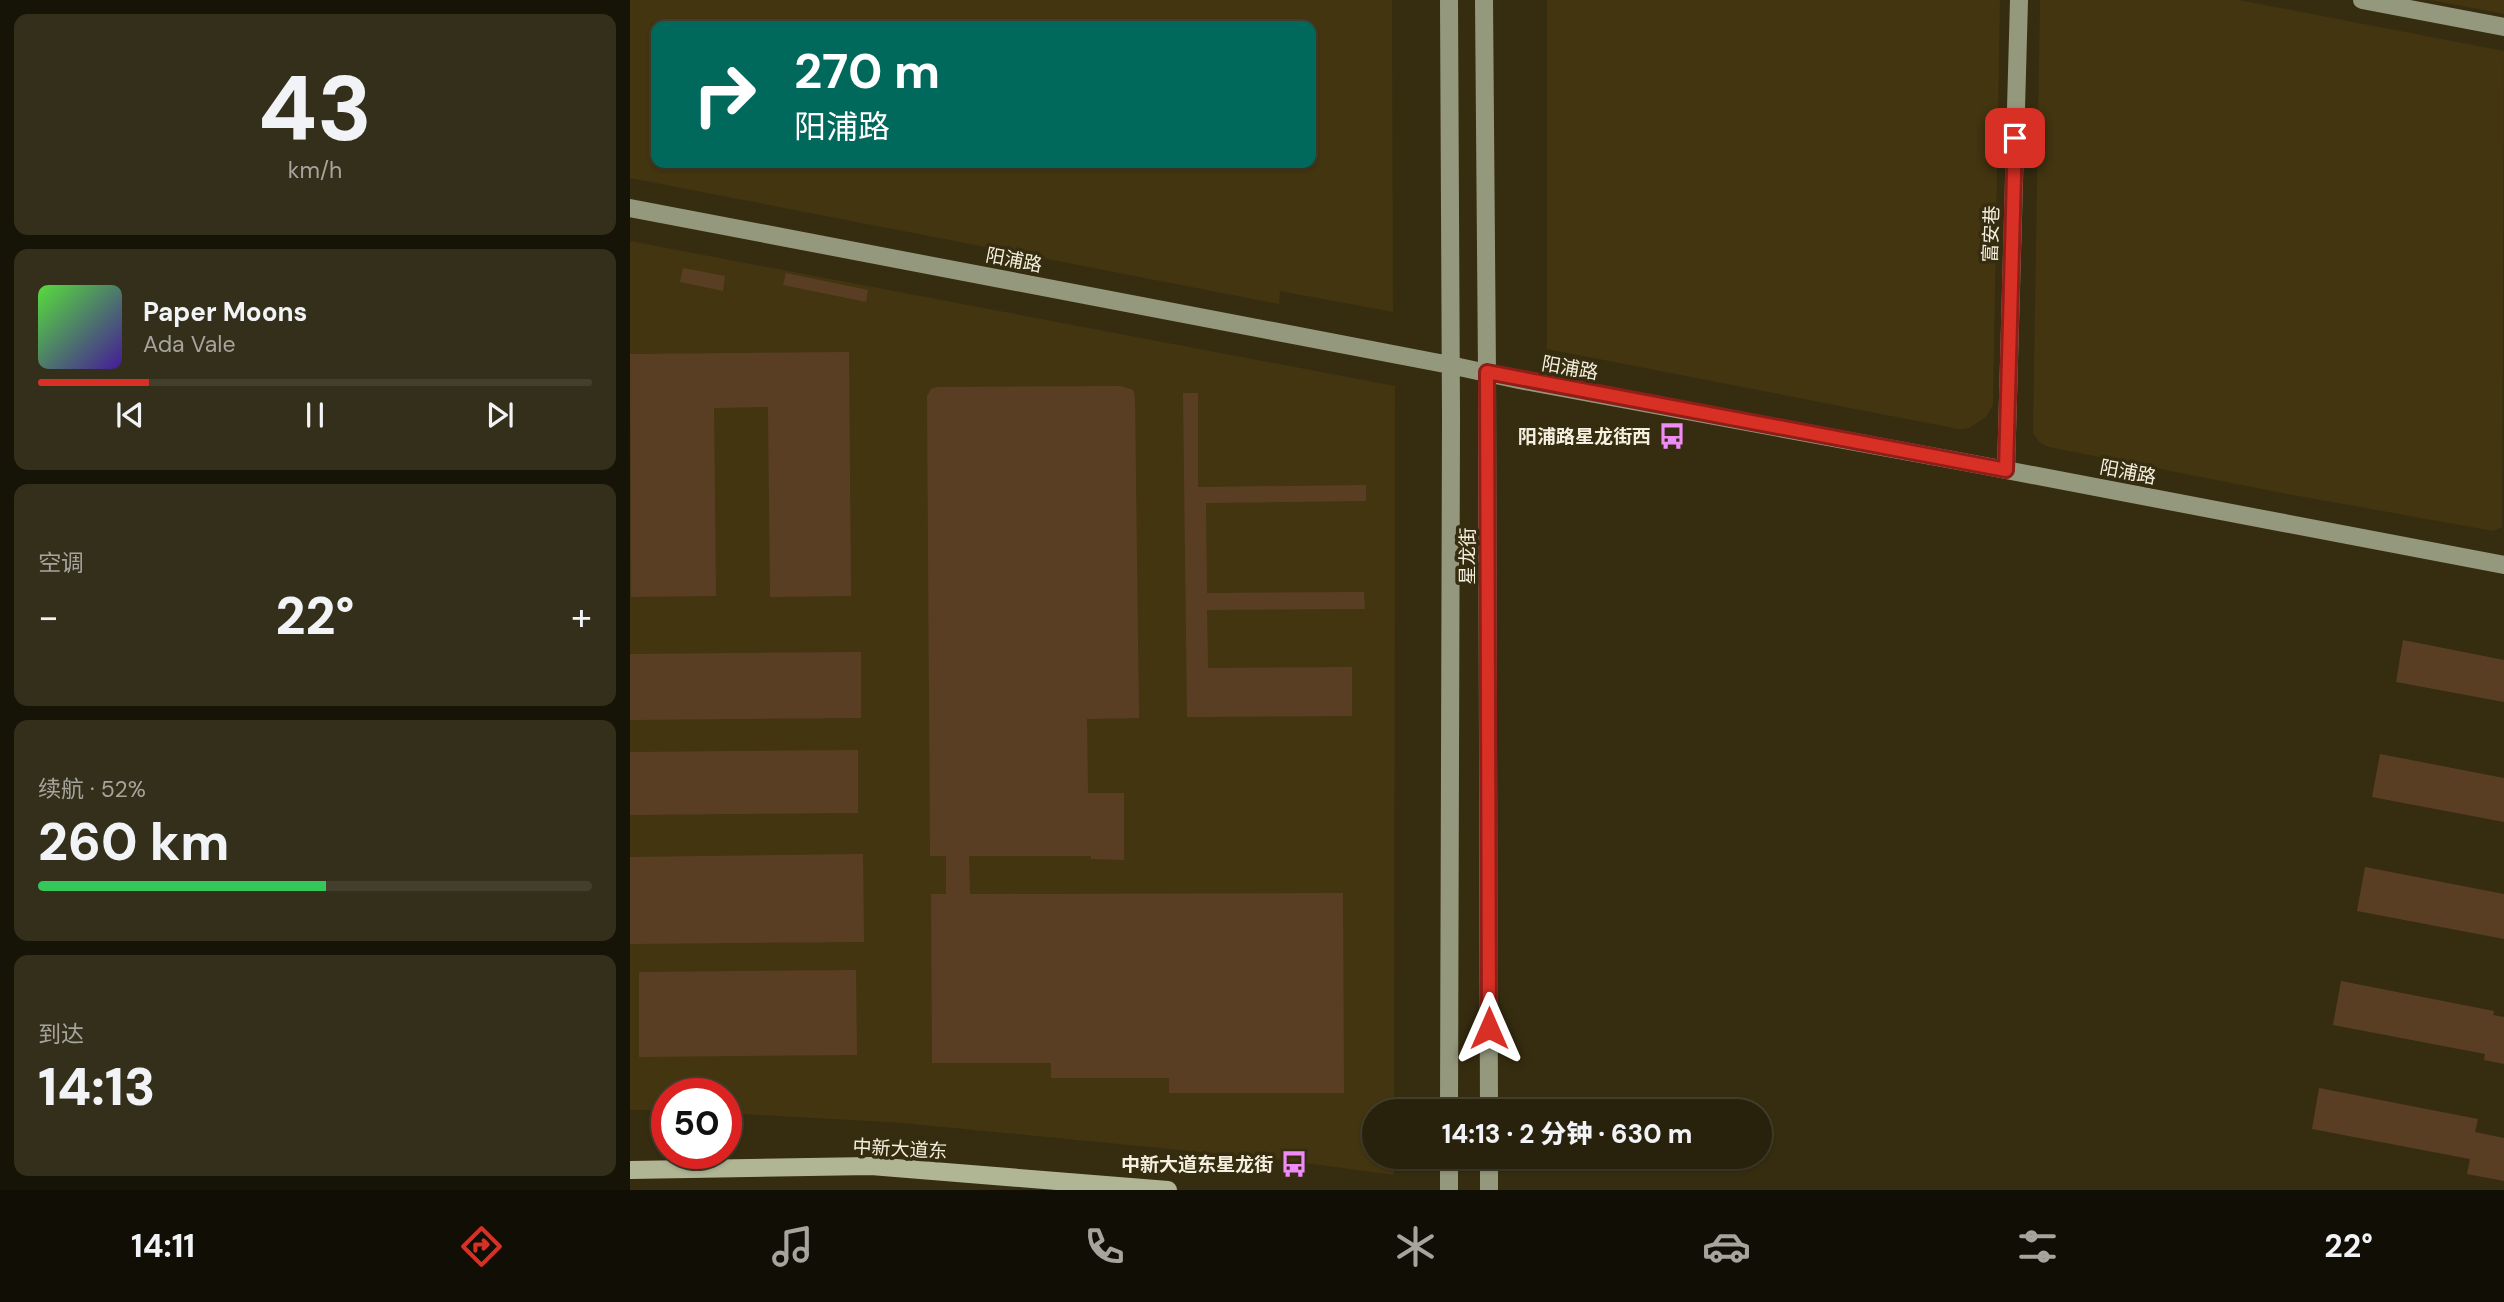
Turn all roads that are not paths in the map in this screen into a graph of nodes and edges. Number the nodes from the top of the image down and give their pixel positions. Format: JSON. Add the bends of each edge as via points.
{"nodes":[{"id":1,"x":1449,"y":0,"type":"edge"},
{"id":2,"x":1483,"y":0,"type":"edge"},
{"id":3,"x":2019,"y":0,"type":"edge"},
{"id":4,"x":2362,"y":0,"type":"edge"},
{"id":5,"x":2504,"y":27,"type":"edge"},
{"id":6,"x":630,"y":208,"type":"edge"},
{"id":7,"x":1450,"y":365,"type":"junction"},
{"id":8,"x":1487,"y":372,"type":"junction"},
{"id":9,"x":2006,"y":470,"type":"junction"},
{"id":10,"x":2504,"y":565,"type":"edge"},
{"id":11,"x":1449,"y":1099,"type":"edge"},
{"id":12,"x":1489,"y":1099,"type":"edge"},
{"id":13,"x":1449,"y":1169,"type":"edge"},
{"id":14,"x":1489,"y":1169,"type":"edge"},
{"id":15,"x":630,"y":1170,"type":"edge"},
{"id":16,"x":1167,"y":1190,"type":"edge"},
{"id":17,"x":1449,"y":1190,"type":"edge"},
{"id":18,"x":1489,"y":1190,"type":"edge"}],
"edges":[{"from":1,"to":7,"type":"street","name":"星龙街"},
{"from":2,"to":8,"type":"street","name":"星龙街"},
{"from":3,"to":9,"type":"street","name":"富安巷"},
{"from":4,"to":5,"type":"street"},
{"from":6,"to":7,"type":"street","name":"阳浦路"},
{"from":7,"to":8,"type":"street","name":"阳浦路"},
{"from":7,"to":11,"type":"street","name":"星龙街"},
{"from":8,"to":9,"type":"street","name":"阳浦路"},
{"from":8,"to":12,"type":"street","name":"星龙街"},
{"from":9,"to":10,"type":"street","name":"阳浦路"},
{"from":13,"to":17,"type":"street"},
{"from":14,"to":18,"type":"street"},
{"from":15,"to":16,"type":"main road","name":"中新大道东","via":[[871,1166]]}]}
